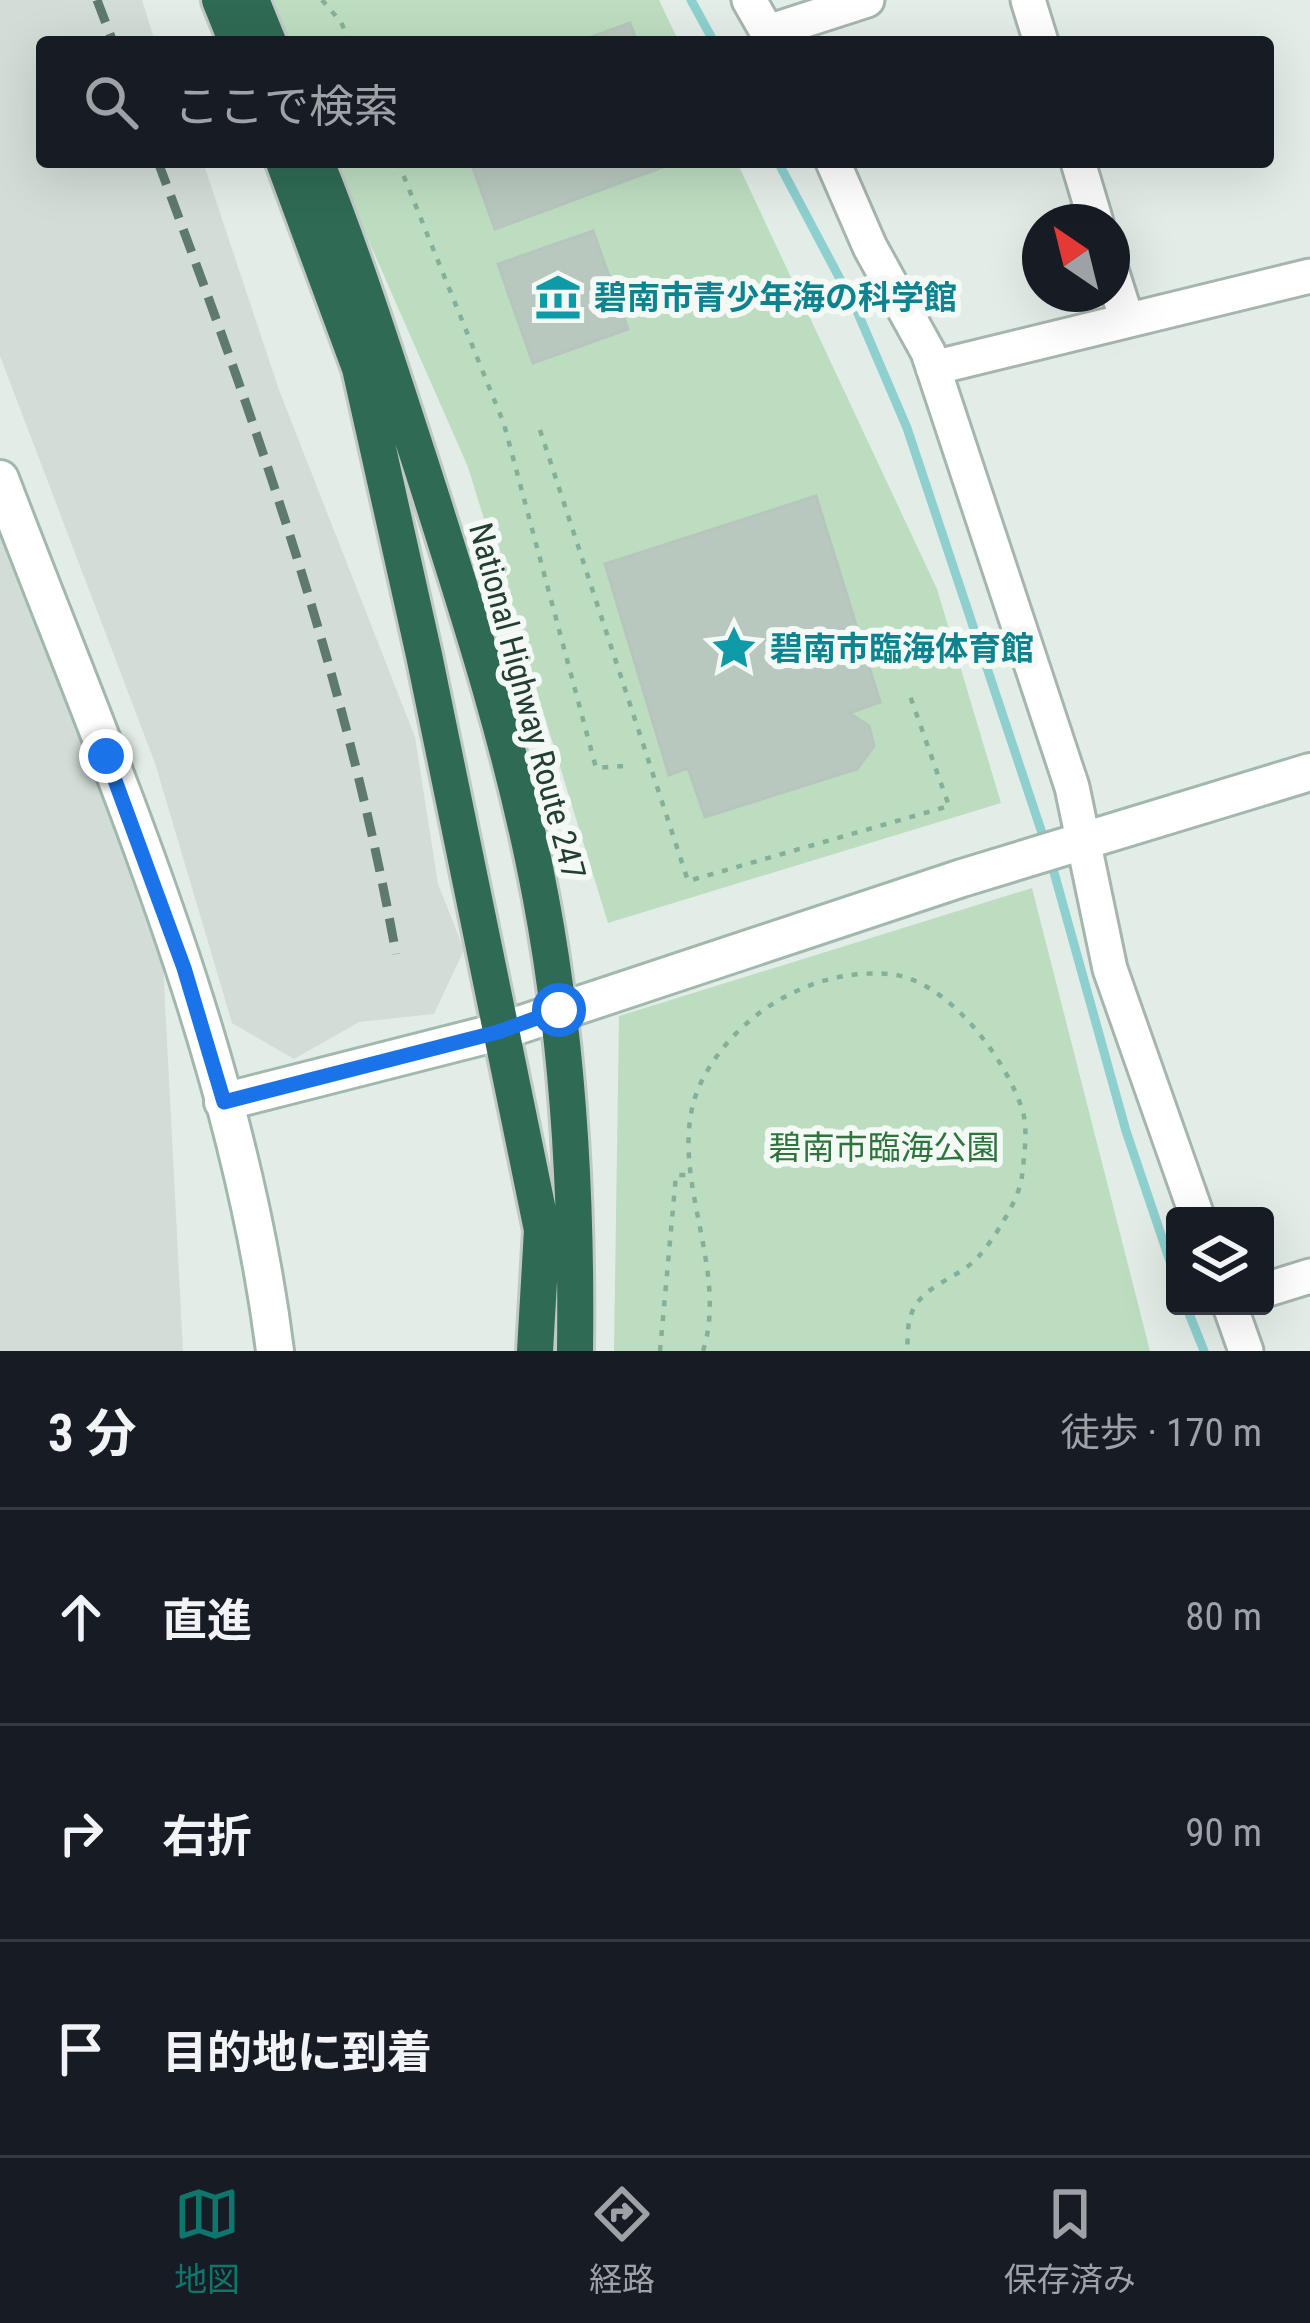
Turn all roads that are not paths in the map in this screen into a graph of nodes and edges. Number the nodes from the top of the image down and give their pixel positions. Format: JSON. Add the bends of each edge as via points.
{"nodes":[{"id":1,"x":220,"y":0,"type":"edge"},
{"id":2,"x":251,"y":0,"type":"edge"},
{"id":3,"x":749,"y":0,"type":"edge"},
{"id":4,"x":867,"y":0,"type":"edge"},
{"id":5,"x":1028,"y":0,"type":"edge"},
{"id":6,"x":235,"y":36,"type":"edge"},
{"id":7,"x":266,"y":36,"type":"edge"},
{"id":8,"x":770,"y":36,"type":"edge"},
{"id":9,"x":774,"y":36,"type":"edge"},
{"id":10,"x":1039,"y":36,"type":"edge"},
{"id":11,"x":286,"y":168,"type":"edge"},
{"id":12,"x":318,"y":168,"type":"edge"},
{"id":13,"x":835,"y":168,"type":"edge"},
{"id":14,"x":1080,"y":168,"type":"edge"},
{"id":15,"x":1091,"y":204,"type":"edge"},
{"id":16,"x":1310,"y":276,"type":"edge"},
{"id":17,"x":1124,"y":312,"type":"edge"},
{"id":18,"x":1126,"y":317,"type":"junction"},
{"id":19,"x":933,"y":368,"type":"junction"},
{"id":20,"x":0,"y":479,"type":"edge"},
{"id":21,"x":1310,"y":772,"type":"edge"},
{"id":22,"x":1075,"y":844,"type":"junction"},
{"id":23,"x":559,"y":1010,"type":"junction"},
{"id":24,"x":498,"y":1032,"type":"junction"},
{"id":25,"x":224,"y":1102,"type":"junction"},
{"id":26,"x":1194,"y":1207,"type":"edge"},
{"id":27,"x":1310,"y":1276,"type":"edge"},
{"id":28,"x":1274,"y":1287,"type":"edge"},
{"id":29,"x":1233,"y":1315,"type":"edge"},
{"id":30,"x":274,"y":1351,"type":"edge"},
{"id":31,"x":535,"y":1351,"type":"edge"},
{"id":32,"x":575,"y":1351,"type":"edge"},
{"id":33,"x":1246,"y":1351,"type":"edge"}],
"edges":[{"from":1,"to":6,"type":"highway"},
{"from":2,"to":7,"type":"highway"},
{"from":3,"to":8,"type":"street"},
{"from":4,"to":9,"type":"street"},
{"from":5,"to":10,"type":"street"},
{"from":11,"to":24,"type":"highway","via":[[360,368]]},
{"from":12,"to":23,"type":"highway","name":"National Highway Route 247","via":[[362,277],[469,614],[515,776]]},
{"from":13,"to":19,"type":"street"},
{"from":14,"to":15,"type":"street"},
{"from":16,"to":18,"type":"street"},
{"from":17,"to":18,"type":"street"},
{"from":18,"to":19,"type":"street"},
{"from":19,"to":22,"type":"street","via":[[1065,766]]},
{"from":20,"to":25,"type":"street","via":[[184,968]]},
{"from":21,"to":22,"type":"street"},
{"from":22,"to":23,"type":"street"},
{"from":22,"to":26,"type":"street"},
{"from":23,"to":24,"type":"street"},
{"from":23,"to":32,"type":"highway","name":"National Highway Route 247","via":[[577,1217]]},
{"from":24,"to":25,"type":"street"},
{"from":24,"to":31,"type":"highway","via":[[542,1230]]},
{"from":25,"to":30,"type":"street"},
{"from":27,"to":28,"type":"street"},
{"from":29,"to":33,"type":"street"}]}
